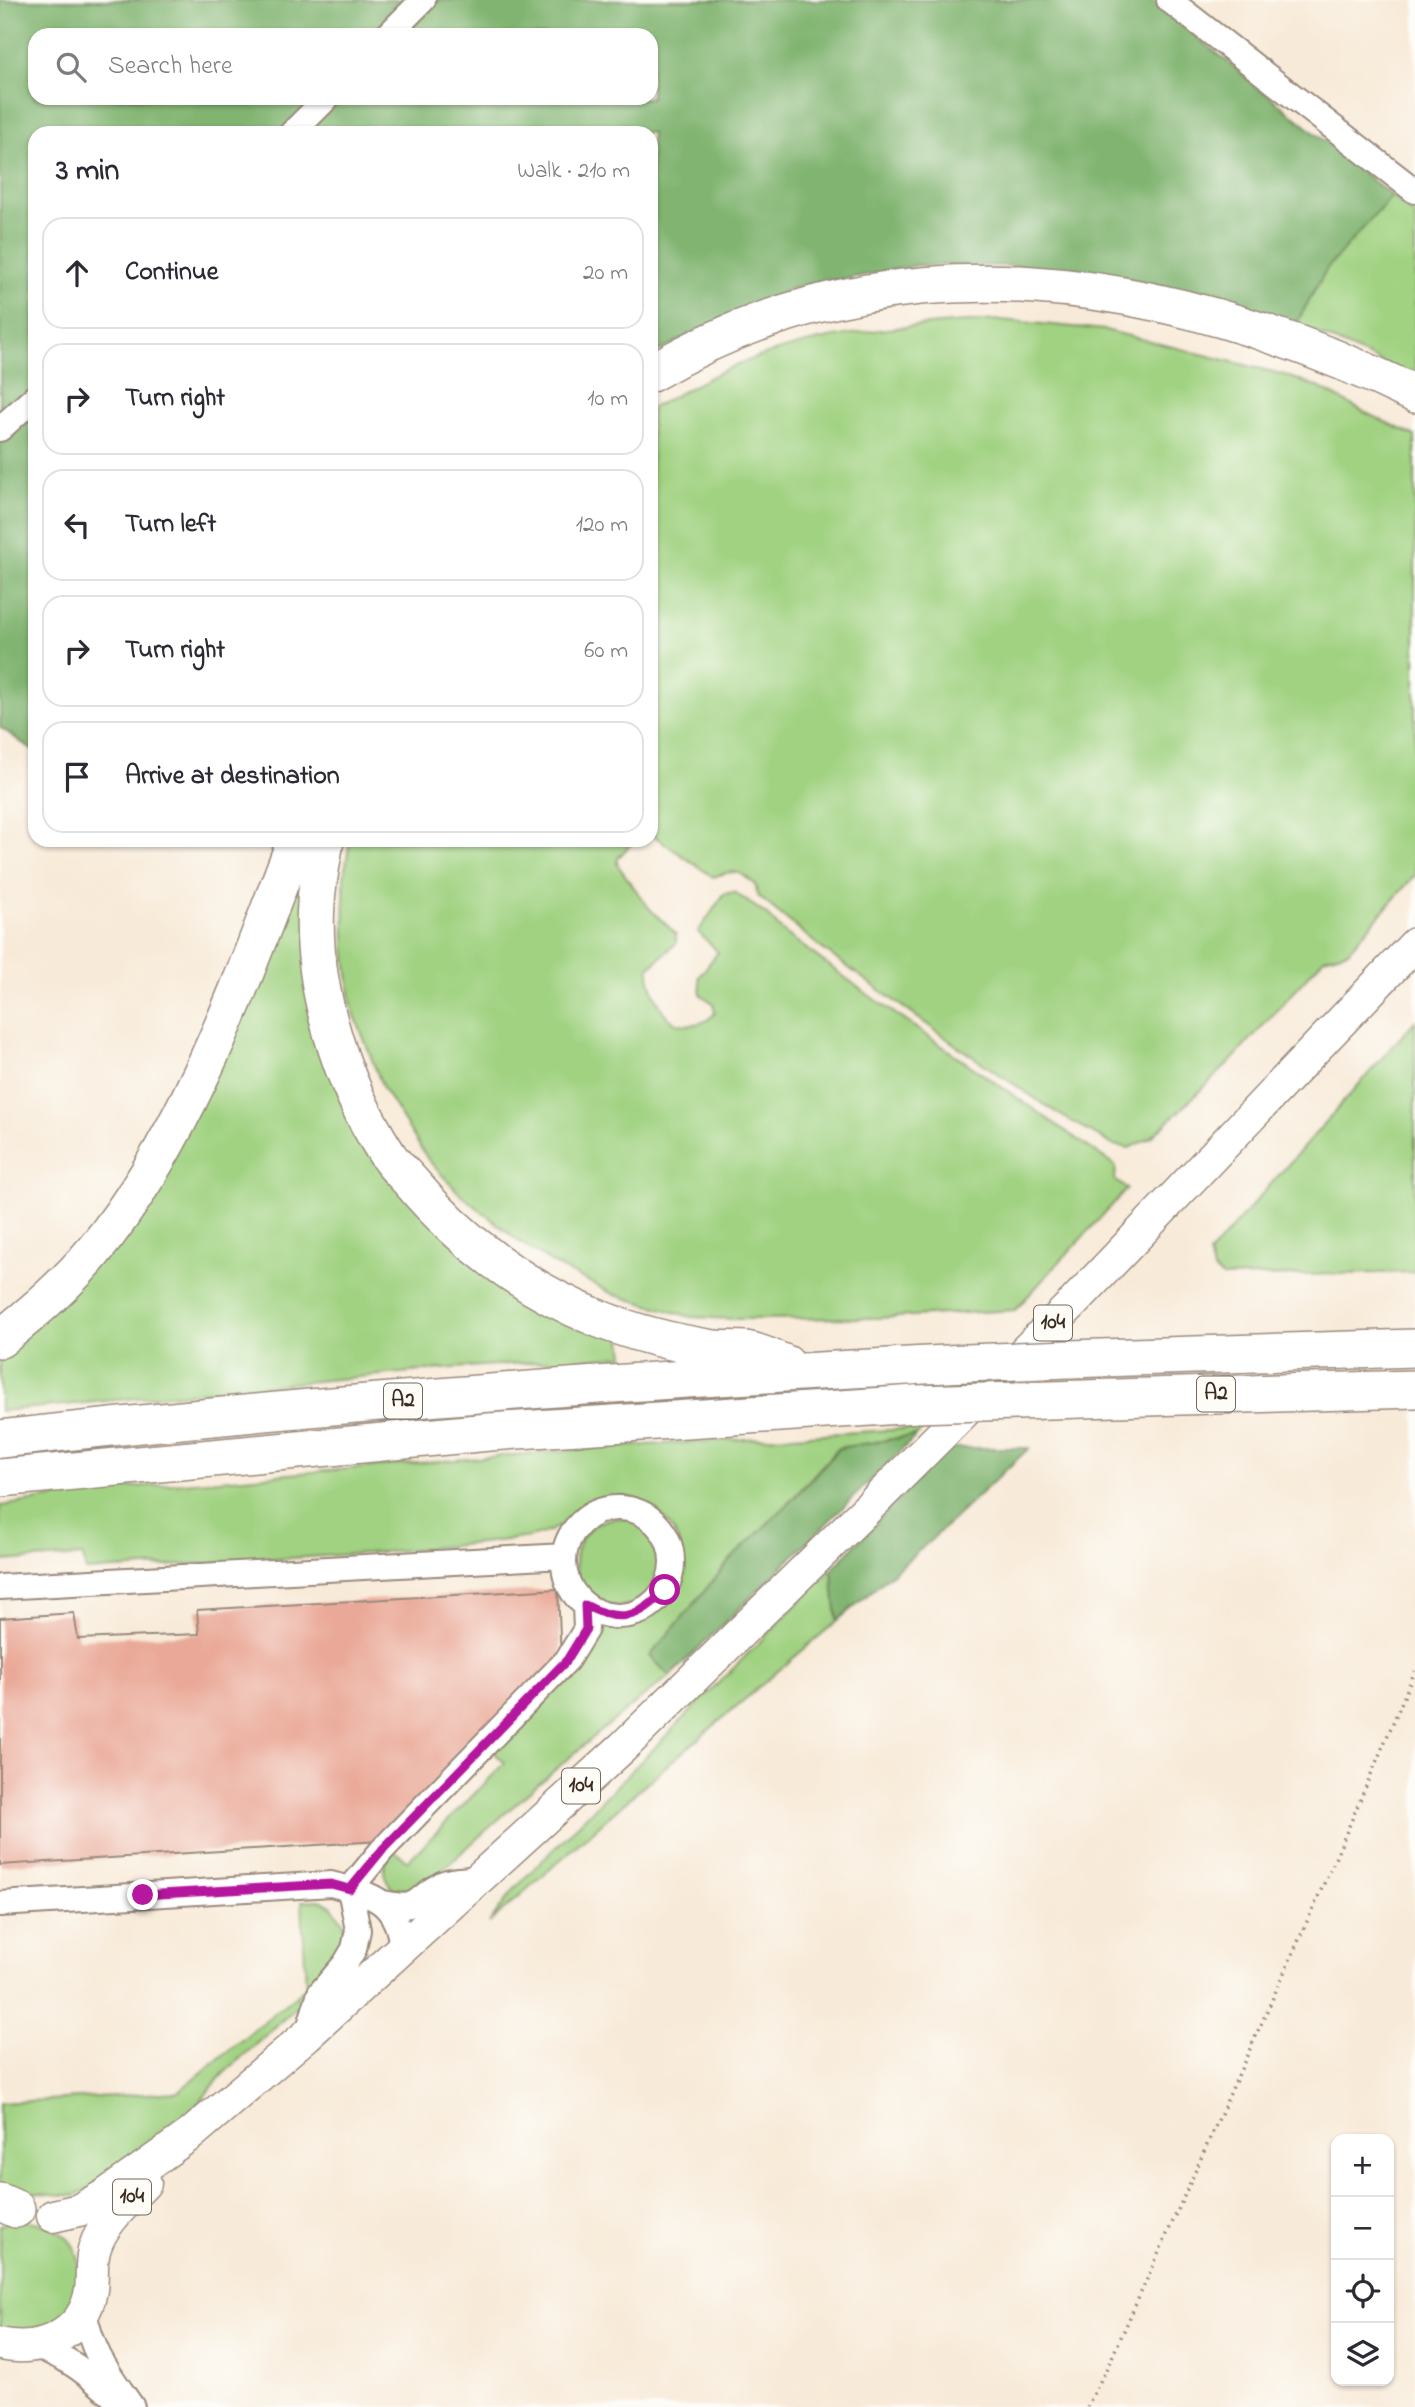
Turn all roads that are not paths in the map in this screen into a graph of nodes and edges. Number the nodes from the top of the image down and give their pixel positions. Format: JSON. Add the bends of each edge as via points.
{"nodes":[{"id":1,"x":423,"y":0,"type":"edge"},
{"id":2,"x":1169,"y":0,"type":"edge"},
{"id":3,"x":395,"y":28,"type":"edge"},
{"id":4,"x":320,"y":105,"type":"edge"},
{"id":5,"x":299,"y":126,"type":"edge"},
{"id":6,"x":1415,"y":191,"type":"edge"},
{"id":7,"x":658,"y":370,"type":"edge"},
{"id":8,"x":1415,"y":394,"type":"edge"},
{"id":9,"x":28,"y":403,"type":"edge"},
{"id":10,"x":0,"y":429,"type":"edge"},
{"id":11,"x":293,"y":847,"type":"edge"},
{"id":12,"x":324,"y":847,"type":"edge"},
{"id":13,"x":1415,"y":944,"type":"edge"},
{"id":14,"x":0,"y":1339,"type":"edge"},
{"id":15,"x":1415,"y":1348,"type":"edge"},
{"id":16,"x":807,"y":1371,"type":"junction"},
{"id":17,"x":1415,"y":1389,"type":"edge"},
{"id":18,"x":0,"y":1439,"type":"edge"},
{"id":19,"x":122,"y":1466,"type":"junction"},
{"id":20,"x":0,"y":1478,"type":"edge"},
{"id":21,"x":0,"y":1498,"type":"edge"},
{"id":22,"x":564,"y":1556,"type":"junction"},
{"id":23,"x":0,"y":1587,"type":"edge"},
{"id":24,"x":585,"y":1605,"type":"junction"},
{"id":25,"x":480,"y":1878,"type":"junction"},
{"id":26,"x":350,"y":1889,"type":"junction"},
{"id":27,"x":383,"y":1903,"type":"junction"},
{"id":28,"x":0,"y":1904,"type":"edge"},
{"id":29,"x":402,"y":1948,"type":"junction"},
{"id":30,"x":307,"y":2035,"type":"junction"},
{"id":31,"x":191,"y":2134,"type":"junction"},
{"id":32,"x":5,"y":2208,"type":"edge"},
{"id":33,"x":53,"y":2216,"type":"junction"},
{"id":34,"x":92,"y":2271,"type":"junction"},
{"id":35,"x":84,"y":2311,"type":"junction"},
{"id":36,"x":0,"y":2344,"type":"edge"},
{"id":37,"x":36,"y":2346,"type":"junction"},
{"id":38,"x":124,"y":2407,"type":"edge"},
{"id":39,"x":132,"y":2407,"type":"edge"}],
"edges":[{"from":1,"to":3,"type":"street"},
{"from":2,"to":6,"type":"street"},
{"from":4,"to":5,"type":"street"},
{"from":7,"to":8,"type":"highway","via":[[749,324],[830,300],[914,285],[1049,284],[1192,310],[1274,335]]},
{"from":9,"to":10,"type":"street"},
{"from":11,"to":14,"type":"highway","via":[[213,1047],[182,1114],[141,1185],[93,1252],[34,1313]]},
{"from":12,"to":16,"type":"highway","via":[[316,904],[317,958],[338,1050],[356,1098],[387,1155],[436,1213],[541,1292],[597,1318],[664,1340],[749,1351]]},
{"from":13,"to":25,"type":"main road","number":"104","via":[[1075,1301],[877,1499],[623,1747]]},
{"from":15,"to":16,"type":"highway","number":"A2","bridge":true},
{"from":16,"to":18,"type":"highway","number":"A2","via":[[480,1394]]},
{"from":17,"to":19,"type":"highway","number":"A2","bridge":true,"via":[[916,1404],[489,1432]]},
{"from":19,"to":20,"type":"highway","number":"A2"},
{"from":19,"to":21,"type":"highway","via":[[71,1490]]},
{"from":22,"to":23,"type":"street"},
{"from":22,"to":24,"type":"street","via":[[565,1575]]},
{"from":22,"to":24,"type":"street","via":[[579,1525],[609,1509],[627,1508],[643,1514],[667,1539],[671,1573],[653,1604],[619,1617]]},
{"from":24,"to":26,"type":"street","via":[[586,1629],[567,1660],[382,1850]]},
{"from":25,"to":27,"type":"street","via":[[441,1884],[419,1902],[403,1907]]},
{"from":25,"to":29,"type":"main road","number":"104"},
{"from":26,"to":27,"type":"street"},
{"from":26,"to":28,"type":"street","via":[[331,1884]]},
{"from":26,"to":30,"type":"street","via":[[358,1930],[354,1949],[320,1993]]},
{"from":27,"to":29,"type":"street","via":[[397,1922]]},
{"from":29,"to":30,"type":"main road","number":"104"},
{"from":30,"to":31,"type":"main road","number":"104"},
{"from":31,"to":33,"type":"main road","number":"104","via":[[104,2196],[79,2210]]},
{"from":31,"to":34,"type":"main road","number":"104","via":[[103,2232],[94,2248]]},
{"from":32,"to":33,"type":"main road","number":"104"},
{"from":33,"to":34,"type":"main road","via":[[72,2230]]},
{"from":34,"to":35,"type":"main road","number":"104"},
{"from":35,"to":37,"type":"main road","via":[[55,2340]]},
{"from":35,"to":39,"type":"street","via":[[95,2353]]},
{"from":36,"to":37,"type":"main road"},
{"from":37,"to":38,"type":"street","via":[[81,2369]]}]}
